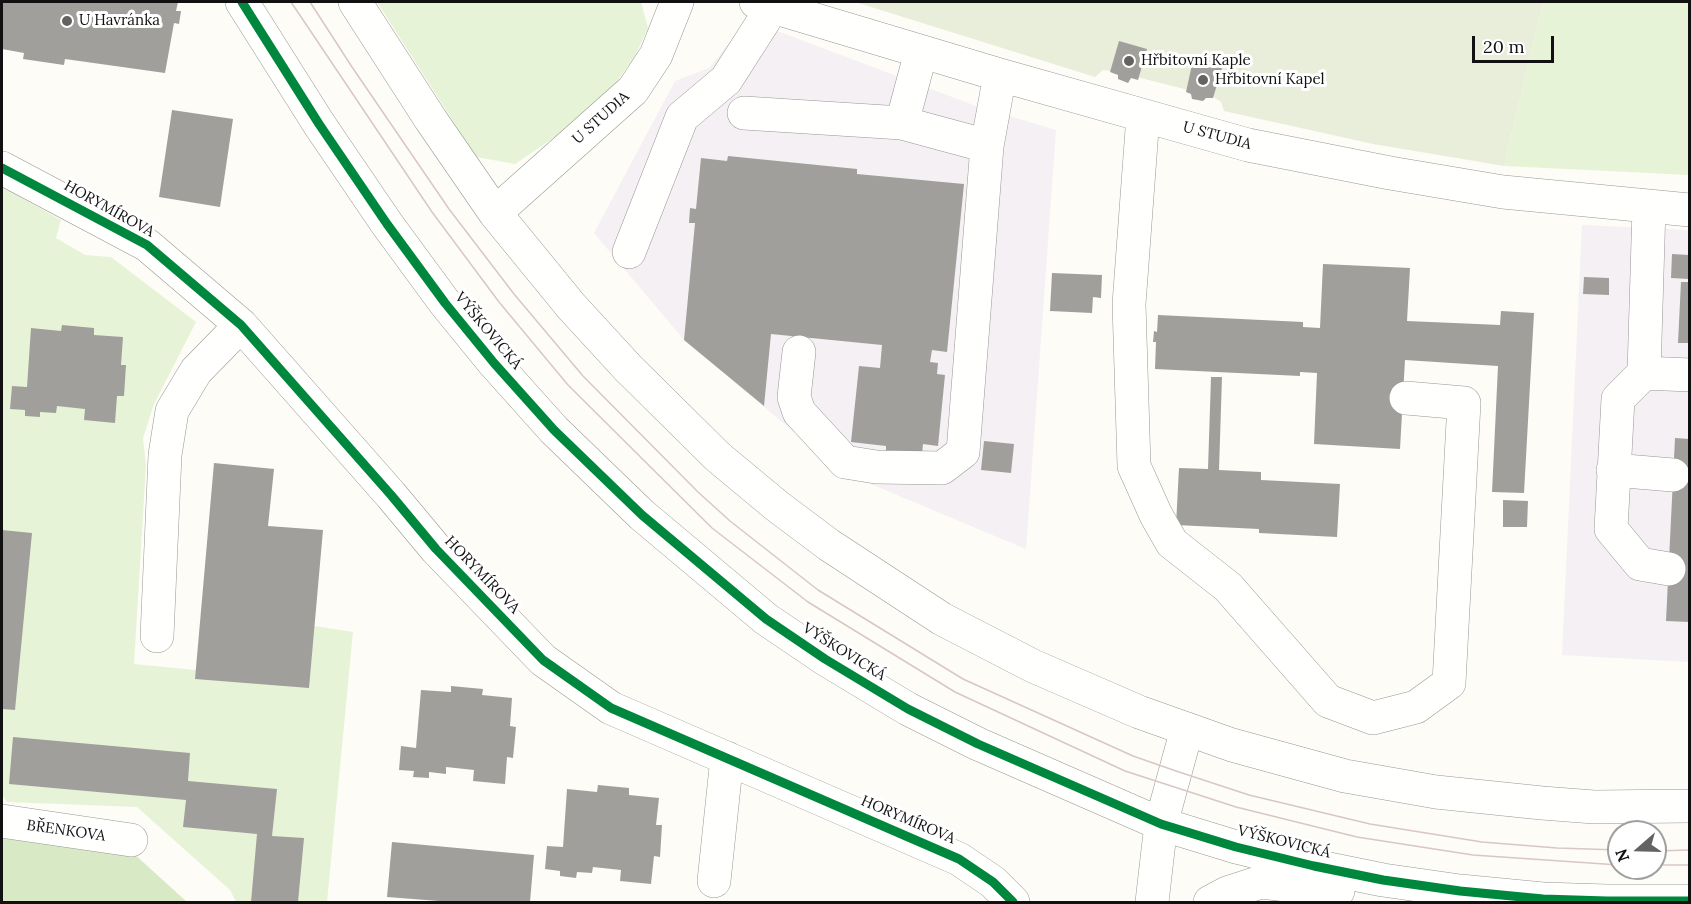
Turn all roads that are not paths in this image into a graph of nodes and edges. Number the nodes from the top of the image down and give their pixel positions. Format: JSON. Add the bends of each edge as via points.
{"nodes":[{"id":1,"x":242,"y":2,"type":"edge"},
{"id":2,"x":355,"y":2,"type":"edge"},
{"id":3,"x":677,"y":2,"type":"edge"},
{"id":4,"x":762,"y":3,"type":"edge"},
{"id":5,"x":921,"y":52,"type":"junction"},
{"id":6,"x":1000,"y":75,"type":"junction"},
{"id":7,"x":744,"y":113,"type":"dead end"},
{"id":8,"x":1143,"y":116,"type":"junction"},
{"id":9,"x":902,"y":123,"type":"junction"},
{"id":10,"x":987,"y":146,"type":"junction"},
{"id":11,"x":2,"y":168,"type":"edge"},
{"id":12,"x":1649,"y":207,"type":"junction"},
{"id":13,"x":1689,"y":210,"type":"edge"},
{"id":14,"x":495,"y":213,"type":"junction"},
{"id":15,"x":629,"y":252,"type":"dead end"},
{"id":16,"x":241,"y":325,"type":"junction"},
{"id":17,"x":799,"y":352,"type":"dead end"},
{"id":18,"x":1644,"y":373,"type":"junction"},
{"id":19,"x":1689,"y":375,"type":"edge"},
{"id":20,"x":1406,"y":398,"type":"dead end"},
{"id":21,"x":1613,"y":471,"type":"junction"},
{"id":22,"x":1673,"y":476,"type":"dead end"},
{"id":23,"x":1669,"y":569,"type":"dead end"},
{"id":24,"x":157,"y":636,"type":"dead end"},
{"id":25,"x":1187,"y":729,"type":"junction"},
{"id":26,"x":727,"y":758,"type":"junction"},
{"id":27,"x":1689,"y":806,"type":"edge"},
{"id":28,"x":2,"y":821,"type":"edge"},
{"id":29,"x":1161,"y":824,"type":"junction"},
{"id":30,"x":131,"y":840,"type":"dead end"},
{"id":31,"x":714,"y":881,"type":"dead end"},
{"id":32,"x":1460,"y":891,"type":"junction"},
{"id":33,"x":1689,"y":901,"type":"edge"},
{"id":34,"x":1013,"y":903,"type":"edge"},
{"id":35,"x":1152,"y":903,"type":"edge"},
{"id":36,"x":1210,"y":903,"type":"edge"}],
"edges":[{"from":1,"to":29,"type":"street","name":"VÝŠKOVICKÁ","via":[[341,157],[460,323],[532,406],[642,515],[766,619],[908,709]]},
{"from":2,"to":14,"type":"street"},
{"from":3,"to":14,"type":"street","name":"U STUDIA","via":[[656,55],[633,90]]},
{"from":4,"to":5,"type":"street","name":"U STUDIA"},
{"from":4,"to":15,"type":"street","via":[[765,19],[726,80],[682,117]]},
{"from":5,"to":6,"type":"street","name":"U STUDIA"},
{"from":5,"to":9,"type":"street"},
{"from":6,"to":8,"type":"street","name":"U STUDIA"},
{"from":6,"to":10,"type":"street"},
{"from":7,"to":9,"type":"street"},
{"from":8,"to":12,"type":"street","name":"U STUDIA","via":[[1248,145],[1390,173],[1503,192]]},
{"from":8,"to":20,"type":"street","via":[[1129,304],[1134,466],[1172,543],[1227,587],[1328,702],[1373,717],[1416,707],[1449,683],[1464,403]]},
{"from":9,"to":10,"type":"street"},
{"from":10,"to":17,"type":"street","via":[[963,452],[942,468],[876,467],[844,462],[799,412],[794,397]]},
{"from":11,"to":16,"type":"street","name":"HORYMÍROVA","via":[[147,245]]},
{"from":12,"to":13,"type":"street","name":"U STUDIA"},
{"from":12,"to":18,"type":"street"},
{"from":14,"to":25,"type":"street","via":[[571,306],[661,402],[752,486],[829,545],[972,636],[1075,685]]},
{"from":16,"to":24,"type":"street","via":[[196,371],[172,411],[165,455]]},
{"from":16,"to":26,"type":"street","name":"HORYMÍROVA","via":[[436,549],[543,660],[611,708]]},
{"from":18,"to":19,"type":"street"},
{"from":18,"to":21,"type":"street","via":[[1617,399]]},
{"from":21,"to":22,"type":"street"},
{"from":21,"to":23,"type":"street","via":[[1611,529],[1640,564]]},
{"from":25,"to":27,"type":"street","via":[[1269,756],[1383,784],[1594,807]]},
{"from":25,"to":29,"type":"street"},
{"from":26,"to":31,"type":"street"},
{"from":26,"to":34,"type":"street","name":"HORYMÍROVA","via":[[960,859],[993,882]]},
{"from":28,"to":30,"type":"street","name":"BŘENKOVA"},
{"from":29,"to":32,"type":"street","name":"VÝŠKOVICKÁ","via":[[1314,866]]},
{"from":29,"to":35,"type":"street"},
{"from":32,"to":33,"type":"street","name":"VÝŠKOVICKÁ","via":[[1544,899]]},
{"from":32,"to":36,"type":"street","via":[[1329,891],[1261,882]]}]}
